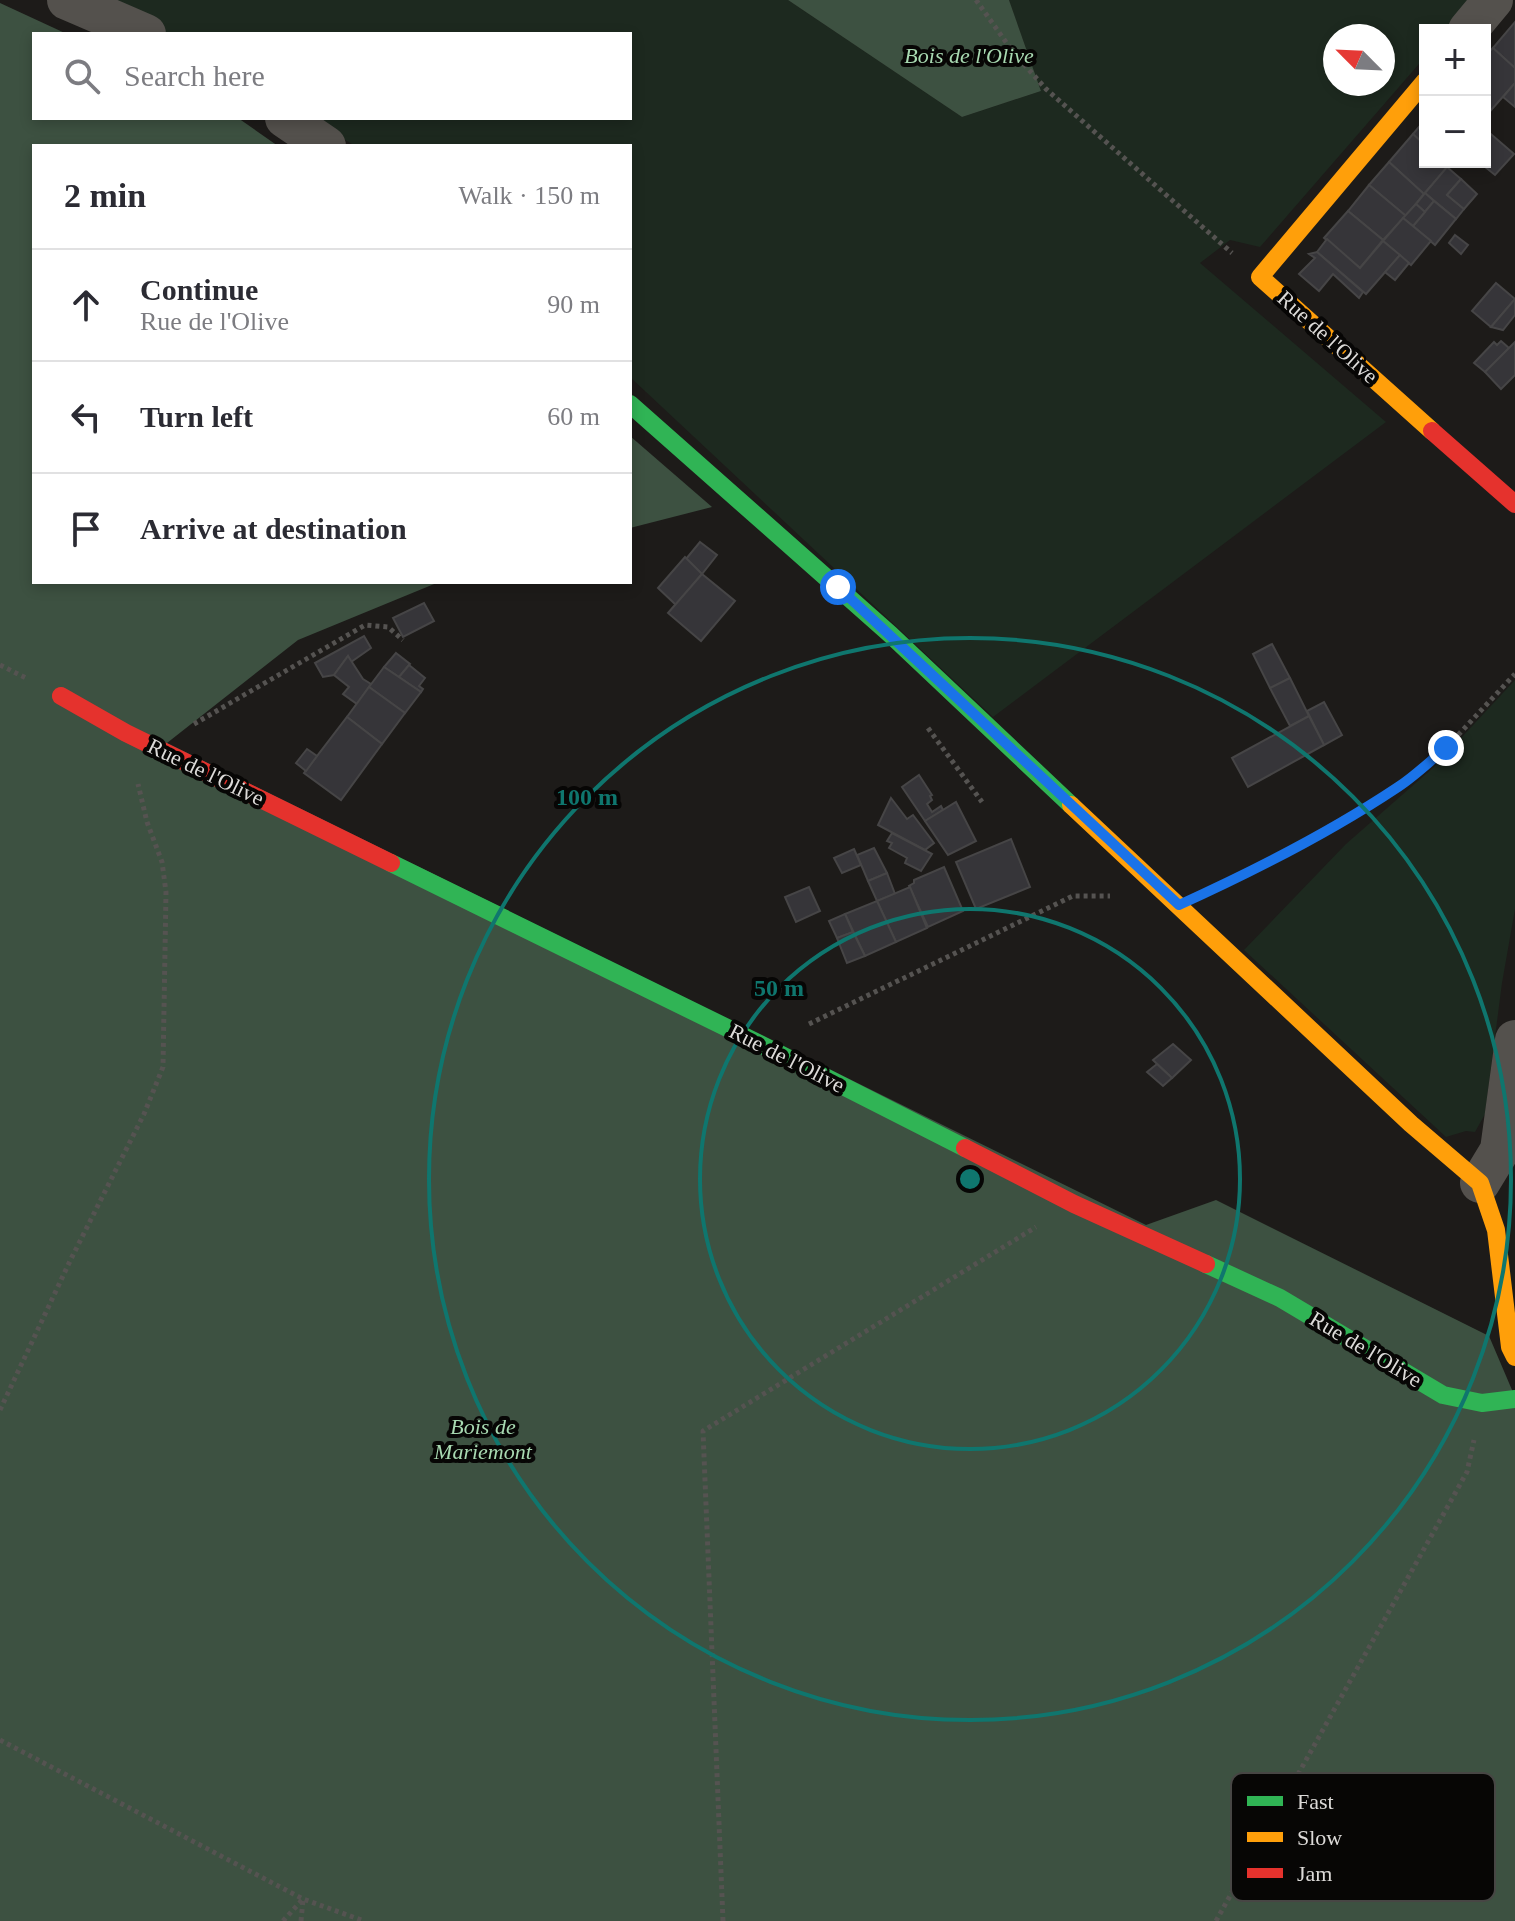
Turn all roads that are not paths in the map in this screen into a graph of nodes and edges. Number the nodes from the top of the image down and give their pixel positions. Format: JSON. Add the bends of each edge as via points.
{"nodes":[{"id":1,"x":67,"y":0,"type":"edge"},
{"id":2,"x":1493,"y":0,"type":"edge"},
{"id":3,"x":1473,"y":24,"type":"edge"},
{"id":4,"x":141,"y":32,"type":"edge"},
{"id":5,"x":1419,"y":88,"type":"edge"},
{"id":6,"x":288,"y":120,"type":"edge"},
{"id":7,"x":323,"y":144,"type":"edge"},
{"id":8,"x":632,"y":406,"type":"edge"},
{"id":9,"x":1515,"y":504,"type":"edge"},
{"id":10,"x":61,"y":696,"type":"dead end"},
{"id":11,"x":1515,"y":1040,"type":"edge"},
{"id":12,"x":1480,"y":1183,"type":"junction"},
{"id":13,"x":1515,"y":1357,"type":"edge"},
{"id":14,"x":1515,"y":1399,"type":"edge"}],
"edges":[{"from":1,"to":4,"type":"street"},
{"from":2,"to":3,"type":"street"},
{"from":5,"to":9,"type":"street","name":"Rue de l'Olive","via":[[1260,277]]},
{"from":6,"to":7,"type":"street"},
{"from":8,"to":12,"type":"street","via":[[872,618]]},
{"from":10,"to":14,"type":"street","name":"Rue de l'Olive","via":[[1074,1204],[1280,1298],[1443,1395],[1482,1403]]},
{"from":11,"to":12,"type":"street","via":[[1500,1150]]},
{"from":12,"to":13,"type":"street","via":[[1496,1230]]}]}
